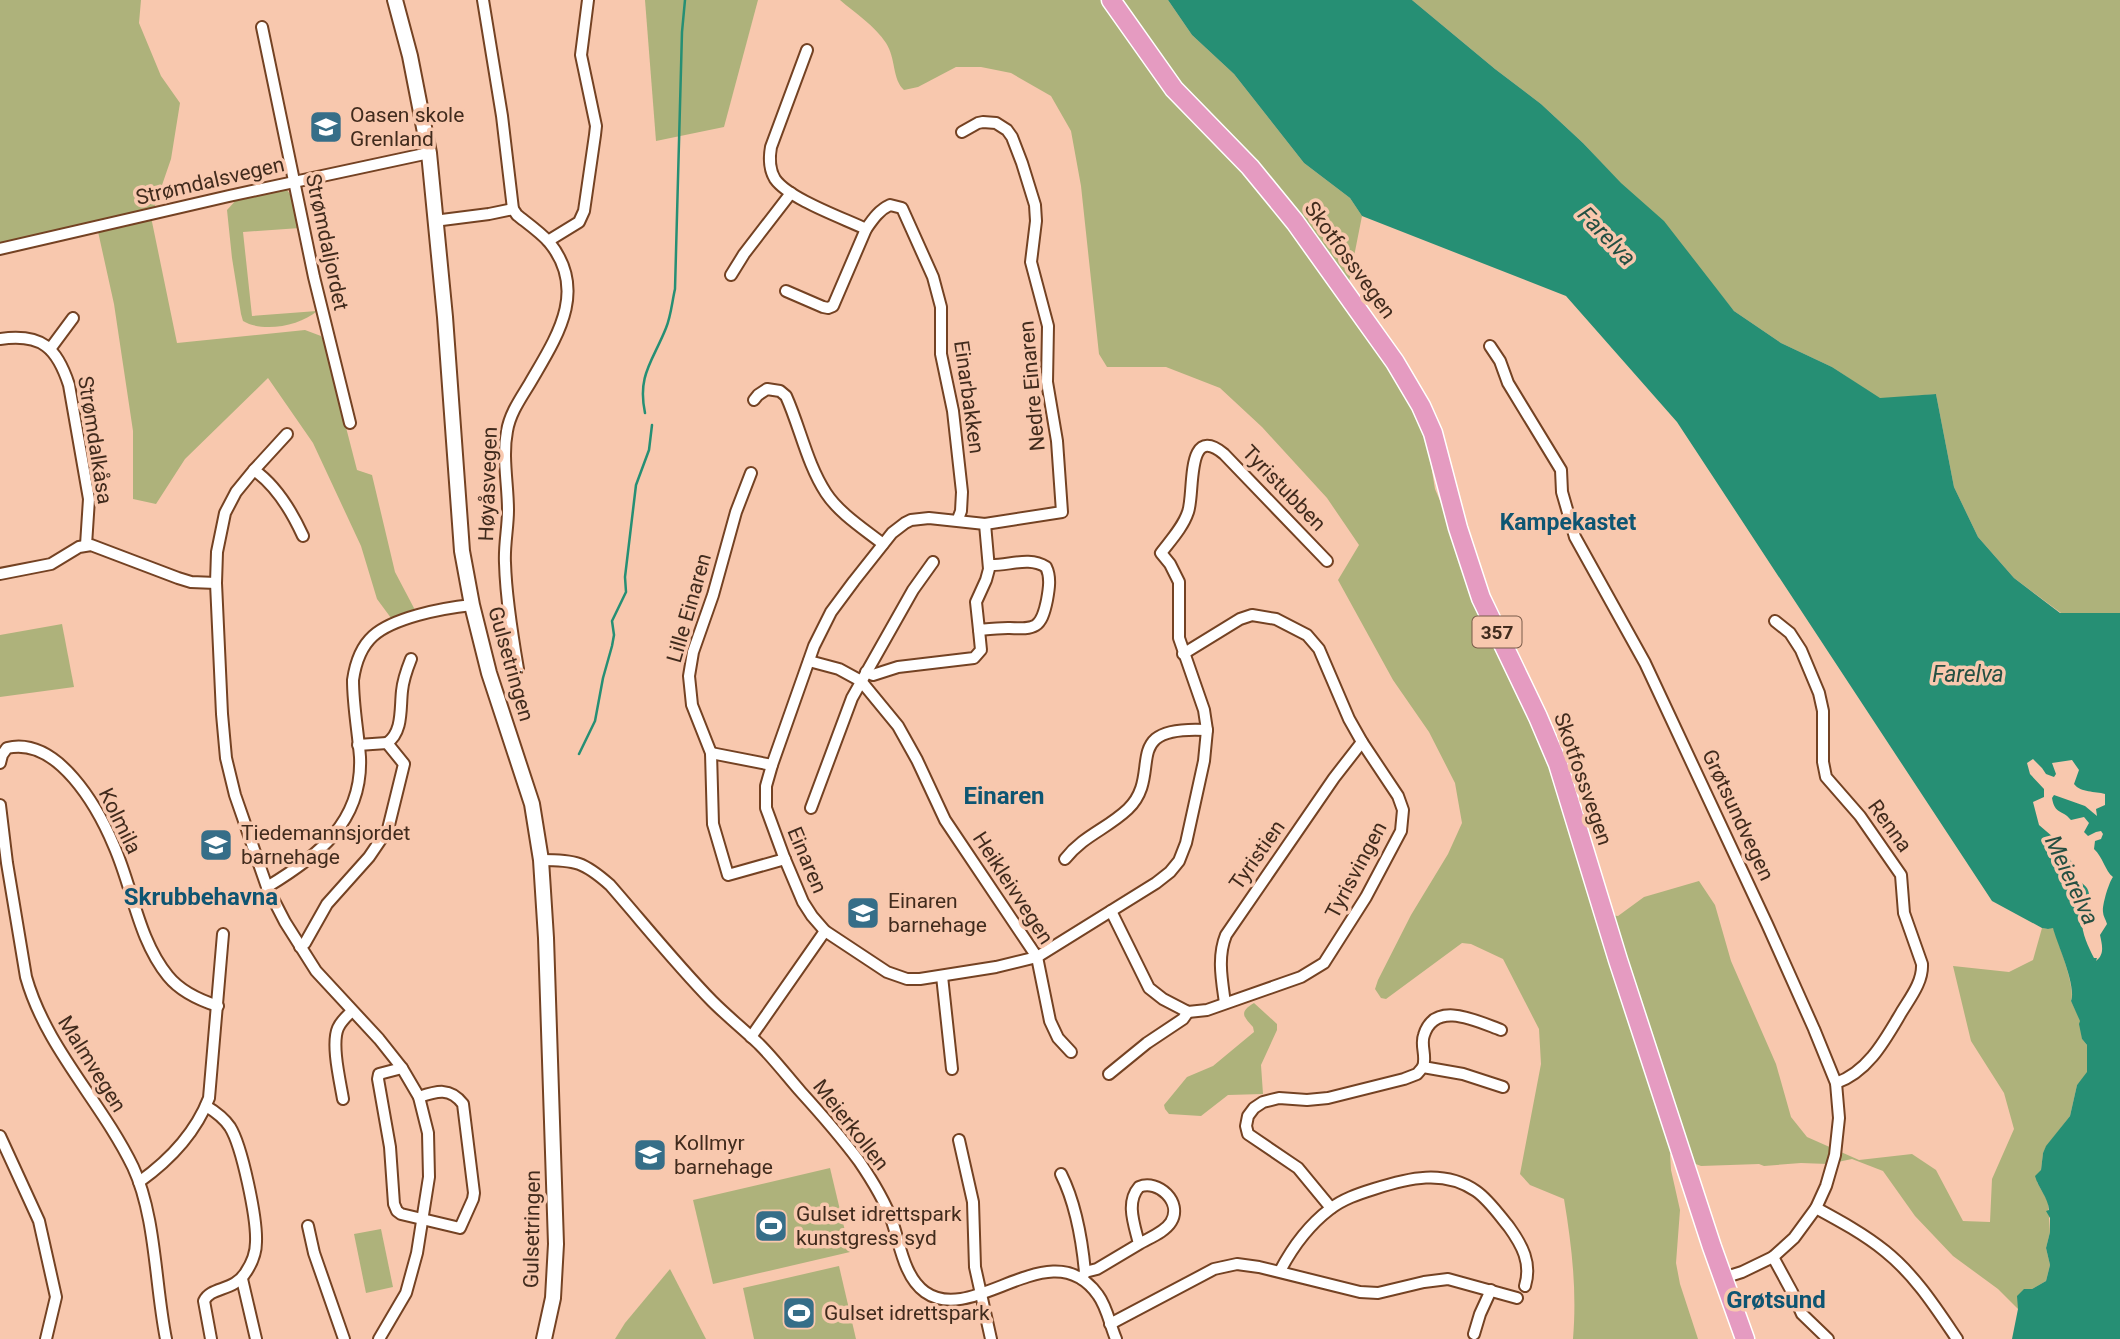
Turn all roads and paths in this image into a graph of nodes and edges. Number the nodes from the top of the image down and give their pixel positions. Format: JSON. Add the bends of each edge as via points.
{"nodes":[{"id":1,"x":395,"y":0,"type":"edge"},
{"id":2,"x":482,"y":0,"type":"edge"},
{"id":3,"x":588,"y":0,"type":"edge"},
{"id":4,"x":1111,"y":0,"type":"edge"},
{"id":5,"x":262,"y":27,"type":"dead end"},
{"id":6,"x":807,"y":50,"type":"dead end"},
{"id":7,"x":962,"y":132,"type":"dead end"},
{"id":8,"x":429,"y":153,"type":"junction"},
{"id":9,"x":295,"y":182,"type":"junction"},
{"id":10,"x":791,"y":194,"type":"junction"},
{"id":11,"x":513,"y":209,"type":"junction"},
{"id":12,"x":435,"y":221,"type":"junction"},
{"id":13,"x":866,"y":229,"type":"junction"},
{"id":14,"x":548,"y":241,"type":"junction"},
{"id":15,"x":0,"y":248,"type":"edge"},
{"id":16,"x":732,"y":275,"type":"dead end"},
{"id":17,"x":786,"y":291,"type":"dead end"},
{"id":18,"x":73,"y":318,"type":"dead end"},
{"id":19,"x":0,"y":339,"type":"edge"},
{"id":20,"x":1490,"y":346,"type":"dead end"},
{"id":21,"x":50,"y":349,"type":"junction"},
{"id":22,"x":754,"y":400,"type":"dead end"},
{"id":23,"x":350,"y":424,"type":"dead end"},
{"id":24,"x":287,"y":434,"type":"dead end"},
{"id":25,"x":254,"y":470,"type":"junction"},
{"id":26,"x":751,"y":473,"type":"dead end"},
{"id":27,"x":1062,"y":512,"type":"joint"},
{"id":28,"x":958,"y":520,"type":"junction"},
{"id":29,"x":985,"y":524,"type":"junction"},
{"id":30,"x":303,"y":536,"type":"dead end"},
{"id":31,"x":883,"y":544,"type":"junction"},
{"id":32,"x":86,"y":545,"type":"junction"},
{"id":33,"x":1327,"y":561,"type":"dead end"},
{"id":34,"x":933,"y":562,"type":"dead end"},
{"id":35,"x":989,"y":565,"type":"junction"},
{"id":36,"x":0,"y":574,"type":"edge"},
{"id":37,"x":216,"y":583,"type":"junction"},
{"id":38,"x":472,"y":605,"type":"junction"},
{"id":39,"x":1775,"y":621,"type":"dead end"},
{"id":40,"x":979,"y":630,"type":"junction"},
{"id":41,"x":1183,"y":654,"type":"junction"},
{"id":42,"x":411,"y":659,"type":"dead end"},
{"id":43,"x":808,"y":661,"type":"junction"},
{"id":44,"x":518,"y":669,"type":"dead end"},
{"id":45,"x":863,"y":677,"type":"junction"},
{"id":46,"x":1207,"y":730,"type":"junction"},
{"id":47,"x":1362,"y":742,"type":"junction"},
{"id":48,"x":387,"y":743,"type":"junction"},
{"id":49,"x":359,"y":745,"type":"junction"},
{"id":50,"x":711,"y":753,"type":"junction"},
{"id":51,"x":0,"y":763,"type":"edge"},
{"id":52,"x":772,"y":765,"type":"junction"},
{"id":53,"x":0,"y":805,"type":"edge"},
{"id":54,"x":811,"y":808,"type":"dead end"},
{"id":55,"x":785,"y":859,"type":"junction"},
{"id":56,"x":1065,"y":859,"type":"dead end"},
{"id":57,"x":541,"y":860,"type":"junction"},
{"id":58,"x":267,"y":887,"type":"junction"},
{"id":59,"x":1111,"y":911,"type":"junction"},
{"id":60,"x":825,"y":930,"type":"junction"},
{"id":61,"x":223,"y":934,"type":"dead end"},
{"id":62,"x":300,"y":947,"type":"junction"},
{"id":63,"x":1037,"y":957,"type":"junction"},
{"id":64,"x":942,"y":976,"type":"junction"},
{"id":65,"x":1225,"y":1003,"type":"junction"},
{"id":66,"x":218,"y":1006,"type":"junction"},
{"id":67,"x":352,"y":1011,"type":"junction"},
{"id":68,"x":1188,"y":1012,"type":"junction"},
{"id":69,"x":1501,"y":1030,"type":"dead end"},
{"id":70,"x":751,"y":1037,"type":"junction"},
{"id":71,"x":1071,"y":1052,"type":"dead end"},
{"id":72,"x":1423,"y":1067,"type":"junction"},
{"id":73,"x":402,"y":1068,"type":"junction"},
{"id":74,"x":952,"y":1069,"type":"dead end"},
{"id":75,"x":1109,"y":1074,"type":"dead end"},
{"id":76,"x":1836,"y":1083,"type":"junction"},
{"id":77,"x":1503,"y":1087,"type":"dead end"},
{"id":78,"x":419,"y":1097,"type":"junction"},
{"id":79,"x":343,"y":1099,"type":"dead end"},
{"id":80,"x":206,"y":1106,"type":"junction"},
{"id":81,"x":0,"y":1136,"type":"edge"},
{"id":82,"x":960,"y":1140,"type":"dead end"},
{"id":83,"x":1060,"y":1174,"type":"dead end"},
{"id":84,"x":139,"y":1182,"type":"junction"},
{"id":85,"x":1331,"y":1208,"type":"junction"},
{"id":86,"x":1816,"y":1208,"type":"junction"},
{"id":87,"x":424,"y":1220,"type":"junction"},
{"id":88,"x":308,"y":1226,"type":"dead end"},
{"id":89,"x":1139,"y":1244,"type":"junction"},
{"id":90,"x":1773,"y":1257,"type":"junction"},
{"id":91,"x":1280,"y":1271,"type":"junction"},
{"id":92,"x":1083,"y":1275,"type":"junction"},
{"id":93,"x":1723,"y":1278,"type":"junction"},
{"id":94,"x":242,"y":1279,"type":"junction"},
{"id":95,"x":1525,"y":1286,"type":"dead end"},
{"id":96,"x":1491,"y":1290,"type":"junction"},
{"id":97,"x":981,"y":1293,"type":"junction"},
{"id":98,"x":1517,"y":1297,"type":"dead end"},
{"id":99,"x":1110,"y":1324,"type":"junction"},
{"id":100,"x":1474,"y":1334,"type":"dead end"},
{"id":101,"x":46,"y":1339,"type":"edge"},
{"id":102,"x":166,"y":1339,"type":"edge"},
{"id":103,"x":211,"y":1339,"type":"edge"},
{"id":104,"x":256,"y":1339,"type":"edge"},
{"id":105,"x":344,"y":1339,"type":"edge"},
{"id":106,"x":379,"y":1339,"type":"edge"},
{"id":107,"x":544,"y":1339,"type":"edge"},
{"id":108,"x":991,"y":1339,"type":"edge"},
{"id":109,"x":1116,"y":1339,"type":"edge"},
{"id":110,"x":1745,"y":1339,"type":"edge"},
{"id":111,"x":1828,"y":1339,"type":"edge"},
{"id":112,"x":1957,"y":1339,"type":"edge"}],
"edges":[{"from":1,"to":8,"type":"street","name":"Gulsetringen"},
{"from":2,"to":11,"type":"street"},
{"from":3,"to":14,"type":"street","via":[[581,55],[596,126],[586,197],[579,222]]},
{"from":4,"to":93,"type":"main road","name":"Skotfossvegen","number":"357","via":[[1174,89],[1250,167],[1295,222],[1421,405],[1481,598],[1558,764]]},
{"from":5,"to":9,"type":"street","name":"Strømdaljordet"},
{"from":6,"to":10,"type":"street","via":[[770,153],[771,171]]},
{"from":7,"to":27,"type":"street","name":"Nedre Einaren","via":[[978,123],[1002,126],[1012,137],[1036,212],[1031,262],[1048,326],[1047,380]]},
{"from":8,"to":9,"type":"street","name":"Strømdalsvegen"},
{"from":8,"to":12,"type":"street","name":"Gulsetringen"},
{"from":9,"to":15,"type":"street","name":"Strømdalsvegen"},
{"from":9,"to":23,"type":"street","name":"Strømdaljordet"},
{"from":10,"to":13,"type":"street"},
{"from":10,"to":16,"type":"street"},
{"from":11,"to":12,"type":"street"},
{"from":11,"to":14,"type":"street","name":"Høyåsvegen"},
{"from":12,"to":38,"type":"street","name":"Gulsetringen","via":[[461,551]]},
{"from":13,"to":17,"type":"street","name":"Einarbakken","via":[[833,306]]},
{"from":13,"to":28,"type":"street","name":"Einarbakken","via":[[886,207],[902,208],[937,289],[941,354],[960,470]]},
{"from":14,"to":44,"type":"street","name":"Høyåsvegen","via":[[564,268],[567,304],[561,327],[509,421],[505,445],[505,564]]},
{"from":18,"to":21,"type":"street"},
{"from":19,"to":21,"type":"street","via":[[24,339]]},
{"from":20,"to":76,"type":"street","name":"Grøtsundvegen","via":[[1561,470],[1562,492],[1575,537],[1645,663]]},
{"from":21,"to":32,"type":"street","name":"Strømdalkåsa","via":[[69,385],[89,499]]},
{"from":22,"to":31,"type":"street","via":[[767,389],[786,396],[826,494]]},
{"from":24,"to":25,"type":"street"},
{"from":25,"to":30,"type":"street","via":[[285,504]]},
{"from":25,"to":37,"type":"street","via":[[225,513]]},
{"from":26,"to":50,"type":"street","name":"Lille Einaren","via":[[690,663],[692,705]]},
{"from":27,"to":29,"type":"street","name":"Einaren"},
{"from":28,"to":29,"type":"street","name":"Einaren"},
{"from":28,"to":31,"type":"street","name":"Einaren","via":[[911,520]]},
{"from":29,"to":35,"type":"street"},
{"from":31,"to":43,"type":"street","name":"Einaren","via":[[831,612]]},
{"from":32,"to":36,"type":"street","via":[[51,564]]},
{"from":32,"to":37,"type":"street","via":[[191,582]]},
{"from":33,"to":41,"type":"street","name":"Tyristubben","via":[[1224,454],[1209,444],[1200,449],[1188,513],[1161,553],[1179,582]]},
{"from":34,"to":45,"type":"street","name":"Einaren"},
{"from":35,"to":40,"type":"street","via":[[976,602]]},
{"from":35,"to":40,"type":"street","via":[[1043,565],[1048,570],[1047,599],[1042,617],[1030,629]]},
{"from":37,"to":58,"type":"street","via":[[226,758]]},
{"from":38,"to":49,"type":"street","via":[[395,621],[371,637],[358,658],[353,680]]},
{"from":38,"to":57,"type":"street","name":"Gulsetringen","via":[[532,804]]},
{"from":39,"to":76,"type":"street","name":"Renna","via":[[1801,650],[1819,693],[1826,777],[1901,875],[1904,913],[1922,964],[1916,988],[1884,1043],[1858,1070]]},
{"from":40,"to":45,"type":"street","via":[[981,650],[974,658],[898,667]]},
{"from":41,"to":46,"type":"street","via":[[1202,702]]},
{"from":41,"to":47,"type":"street","name":"Tyrisvingen","via":[[1245,616],[1267,616],[1288,625],[1307,635],[1319,649]]},
{"from":42,"to":48,"type":"street","via":[[400,721]]},
{"from":43,"to":45,"type":"street"},
{"from":43,"to":52,"type":"street","name":"Einaren"},
{"from":45,"to":54,"type":"street","name":"Einaren"},
{"from":45,"to":63,"type":"street","name":"Heikleivvegen","via":[[898,726],[945,820]]},
{"from":46,"to":56,"type":"street","via":[[1169,732],[1156,739],[1130,807]]},
{"from":46,"to":59,"type":"street","via":[[1204,761],[1179,861],[1156,883]]},
{"from":47,"to":65,"type":"street","name":"Tyristien","via":[[1227,935],[1221,960]]},
{"from":47,"to":65,"type":"street","name":"Tyrisvingen","via":[[1401,803],[1403,823],[1394,846],[1324,963],[1301,977]]},
{"from":48,"to":49,"type":"street"},
{"from":48,"to":62,"type":"street","via":[[404,764],[388,829],[327,904]]},
{"from":49,"to":58,"type":"street","via":[[357,785],[340,827],[316,855]]},
{"from":50,"to":52,"type":"street"},
{"from":50,"to":55,"type":"street","name":"Lille Einaren","via":[[713,824],[729,875]]},
{"from":51,"to":66,"type":"street","name":"Kolmila","via":[[7,748],[45,753],[85,792],[114,846],[159,963],[182,989]]},
{"from":52,"to":55,"type":"street","name":"Einaren","via":[[766,808]]},
{"from":53,"to":84,"type":"street","name":"Malmvegen","via":[[31,994],[45,1026]]},
{"from":55,"to":60,"type":"street","name":"Einaren","via":[[803,902]]},
{"from":57,"to":70,"type":"street","name":"Meierkollen","via":[[583,864],[600,876],[695,983]]},
{"from":57,"to":107,"type":"street","name":"Gulsetringen","via":[[556,1232]]},
{"from":58,"to":62,"type":"street"},
{"from":59,"to":63,"type":"street"},
{"from":59,"to":68,"type":"street","via":[[1149,988]]},
{"from":60,"to":64,"type":"street","name":"Einaren","via":[[887,972],[907,979]]},
{"from":60,"to":70,"type":"street"},
{"from":61,"to":66,"type":"street"},
{"from":62,"to":67,"type":"street"},
{"from":63,"to":64,"type":"street","name":"Einaren"},
{"from":63,"to":71,"type":"street","name":"Heikleivvegen","via":[[1050,1021]]},
{"from":64,"to":74,"type":"street"},
{"from":65,"to":68,"type":"street","name":"Tyrisvingen"},
{"from":66,"to":80,"type":"street"},
{"from":67,"to":73,"type":"street"},
{"from":67,"to":79,"type":"street","via":[[337,1032]]},
{"from":68,"to":75,"type":"street"},
{"from":69,"to":72,"type":"street","via":[[1455,1015],[1438,1018],[1424,1035]]},
{"from":70,"to":97,"type":"street","name":"Meierkollen","via":[[839,1136],[874,1184],[906,1266],[920,1288],[953,1301]]},
{"from":72,"to":77,"type":"street"},
{"from":72,"to":85,"type":"street","via":[[1404,1079],[1328,1098],[1269,1100],[1251,1111],[1246,1121],[1248,1134],[1298,1168]]},
{"from":73,"to":78,"type":"street"},
{"from":73,"to":87,"type":"street","via":[[383,1072],[377,1079],[390,1147],[394,1204],[401,1214]]},
{"from":76,"to":86,"type":"street","name":"Grøtsundvegen","via":[[1835,1155]]},
{"from":78,"to":87,"type":"street","via":[[430,1147]]},
{"from":78,"to":87,"type":"street","via":[[443,1090],[463,1104],[474,1193],[460,1228]]},
{"from":80,"to":84,"type":"street","via":[[181,1146]]},
{"from":80,"to":94,"type":"street","via":[[222,1117],[237,1139],[245,1170],[257,1241]]},
{"from":81,"to":101,"type":"street","via":[[39,1221],[57,1297]]},
{"from":82,"to":97,"type":"street","via":[[973,1202]]},
{"from":83,"to":92,"type":"street","via":[[1083,1251]]},
{"from":84,"to":102,"type":"street","name":"Malmvegen"},
{"from":85,"to":91,"type":"street","via":[[1297,1243]]},
{"from":85,"to":95,"type":"street","via":[[1350,1197],[1417,1177],[1461,1183],[1478,1192],[1514,1234],[1527,1260]]},
{"from":86,"to":90,"type":"street","name":"Grøtsundvegen"},
{"from":86,"to":112,"type":"street","via":[[1886,1252],[1924,1292]]},
{"from":87,"to":106,"type":"street","via":[[406,1293]]},
{"from":88,"to":105,"type":"street"},
{"from":89,"to":89,"type":"street","via":[[1166,1229],[1173,1217],[1170,1199],[1153,1185],[1139,1187],[1132,1198]]},
{"from":89,"to":92,"type":"street"},
{"from":90,"to":93,"type":"street","name":"Grøtsundvegen"},
{"from":90,"to":111,"type":"street","via":[[1801,1314]]},
{"from":91,"to":96,"type":"street","via":[[1360,1292],[1378,1293],[1448,1279]]},
{"from":91,"to":99,"type":"street","via":[[1237,1264],[1214,1269]]},
{"from":92,"to":97,"type":"street","name":"Meierkollen","via":[[1039,1273]]},
{"from":92,"to":99,"type":"street"},
{"from":93,"to":110,"type":"main road","name":"Skotfossvegen","number":"357"},
{"from":94,"to":103,"type":"street","via":[[206,1296]]},
{"from":94,"to":104,"type":"street"},
{"from":96,"to":98,"type":"street"},
{"from":96,"to":100,"type":"street"},
{"from":97,"to":108,"type":"street"},
{"from":99,"to":109,"type":"street"}]}
